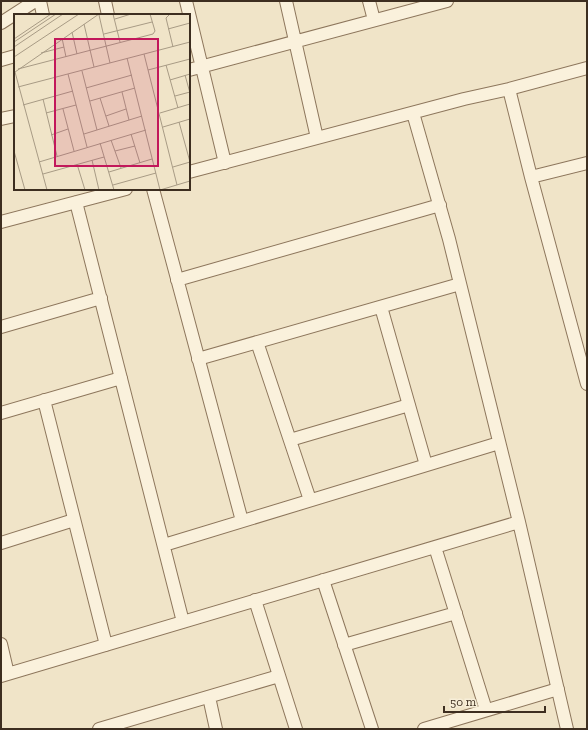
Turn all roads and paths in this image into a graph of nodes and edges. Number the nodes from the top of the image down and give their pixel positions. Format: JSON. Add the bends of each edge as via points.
{"nodes":[{"id":1,"x":35,"y":1,"type":"edge"},
{"id":2,"x":40,"y":1,"type":"edge"},
{"id":3,"x":105,"y":1,"type":"edge"},
{"id":4,"x":186,"y":1,"type":"edge"},
{"id":5,"x":286,"y":1,"type":"edge"},
{"id":6,"x":369,"y":1,"type":"edge"},
{"id":7,"x":448,"y":1,"type":"edge"},
{"id":8,"x":15,"y":14,"type":"edge"},
{"id":9,"x":43,"y":14,"type":"edge"},
{"id":10,"x":108,"y":14,"type":"edge"},
{"id":11,"x":189,"y":14,"type":"edge"},
{"id":12,"x":14,"y":15,"type":"edge"},
{"id":13,"x":190,"y":18,"type":"edge"},
{"id":14,"x":374,"y":20,"type":"junction"},
{"id":15,"x":1,"y":23,"type":"edge"},
{"id":16,"x":295,"y":42,"type":"junction"},
{"id":17,"x":14,"y":56,"type":"edge"},
{"id":18,"x":1,"y":60,"type":"edge"},
{"id":19,"x":201,"y":66,"type":"junction"},
{"id":20,"x":587,"y":68,"type":"edge"},
{"id":21,"x":190,"y":70,"type":"edge"},
{"id":22,"x":509,"y":89,"type":"junction"},
{"id":23,"x":413,"y":113,"type":"junction"},
{"id":24,"x":14,"y":116,"type":"edge"},
{"id":25,"x":1,"y":119,"type":"edge"},
{"id":26,"x":317,"y":138,"type":"junction"},
{"id":27,"x":225,"y":162,"type":"junction"},
{"id":28,"x":587,"y":163,"type":"edge"},
{"id":29,"x":190,"y":172,"type":"edge"},
{"id":30,"x":531,"y":177,"type":"junction"},
{"id":31,"x":122,"y":190,"type":"edge"},
{"id":32,"x":153,"y":190,"type":"edge"},
{"id":33,"x":76,"y":202,"type":"junction"},
{"id":34,"x":440,"y":205,"type":"junction"},
{"id":35,"x":1,"y":222,"type":"edge"},
{"id":36,"x":177,"y":280,"type":"junction"},
{"id":37,"x":460,"y":284,"type":"junction"},
{"id":38,"x":100,"y":298,"type":"junction"},
{"id":39,"x":380,"y":307,"type":"junction"},
{"id":40,"x":1,"y":327,"type":"edge"},
{"id":41,"x":257,"y":342,"type":"junction"},
{"id":42,"x":198,"y":359,"type":"junction"},
{"id":43,"x":121,"y":378,"type":"junction"},
{"id":44,"x":587,"y":384,"type":"edge"},
{"id":45,"x":44,"y":400,"type":"junction"},
{"id":46,"x":409,"y":405,"type":"junction"},
{"id":47,"x":1,"y":413,"type":"edge"},
{"id":48,"x":290,"y":440,"type":"junction"},
{"id":49,"x":499,"y":443,"type":"junction"},
{"id":50,"x":426,"y":465,"type":"junction"},
{"id":51,"x":310,"y":500,"type":"junction"},
{"id":52,"x":74,"y":520,"type":"junction"},
{"id":53,"x":242,"y":521,"type":"junction"},
{"id":54,"x":519,"y":522,"type":"junction"},
{"id":55,"x":1,"y":543,"type":"edge"},
{"id":56,"x":164,"y":545,"type":"junction"},
{"id":57,"x":435,"y":547,"type":"junction"},
{"id":58,"x":323,"y":580,"type":"junction"},
{"id":59,"x":256,"y":600,"type":"junction"},
{"id":60,"x":456,"y":613,"type":"junction"},
{"id":61,"x":184,"y":622,"type":"junction"},
{"id":62,"x":1,"y":644,"type":"edge"},
{"id":63,"x":106,"y":645,"type":"junction"},
{"id":64,"x":344,"y":645,"type":"junction"},
{"id":65,"x":5,"y":675,"type":"edge"},
{"id":66,"x":280,"y":676,"type":"junction"},
{"id":67,"x":558,"y":689,"type":"junction"},
{"id":68,"x":209,"y":697,"type":"junction"},
{"id":69,"x":486,"y":710,"type":"junction"},
{"id":70,"x":128,"y":725,"type":"edge"},
{"id":71,"x":99,"y":729,"type":"edge"},
{"id":72,"x":216,"y":729,"type":"edge"},
{"id":73,"x":296,"y":729,"type":"edge"},
{"id":74,"x":372,"y":729,"type":"edge"},
{"id":75,"x":424,"y":729,"type":"edge"},
{"id":76,"x":567,"y":729,"type":"edge"}],
"edges":[{"from":1,"to":8,"type":"street"},
{"from":2,"to":9,"type":"street"},
{"from":3,"to":10,"type":"street"},
{"from":4,"to":11,"type":"street"},
{"from":5,"to":16,"type":"street"},
{"from":6,"to":14,"type":"street"},
{"from":7,"to":14,"type":"street"},
{"from":12,"to":15,"type":"street"},
{"from":13,"to":19,"type":"street"},
{"from":14,"to":16,"type":"street"},
{"from":16,"to":19,"type":"street"},
{"from":16,"to":26,"type":"street"},
{"from":17,"to":18,"type":"street"},
{"from":19,"to":21,"type":"street"},
{"from":19,"to":27,"type":"street"},
{"from":20,"to":22,"type":"street"},
{"from":22,"to":23,"type":"street"},
{"from":22,"to":30,"type":"street"},
{"from":23,"to":26,"type":"street"},
{"from":23,"to":34,"type":"street"},
{"from":24,"to":25,"type":"street"},
{"from":26,"to":27,"type":"street"},
{"from":27,"to":29,"type":"street"},
{"from":28,"to":30,"type":"street"},
{"from":30,"to":44,"type":"street"},
{"from":31,"to":33,"type":"street"},
{"from":32,"to":36,"type":"street"},
{"from":33,"to":35,"type":"street"},
{"from":33,"to":38,"type":"street"},
{"from":34,"to":36,"type":"street"},
{"from":34,"to":37,"type":"street"},
{"from":36,"to":42,"type":"street"},
{"from":37,"to":39,"type":"street"},
{"from":37,"to":49,"type":"street"},
{"from":38,"to":40,"type":"street"},
{"from":38,"to":43,"type":"street"},
{"from":39,"to":41,"type":"street"},
{"from":39,"to":46,"type":"street"},
{"from":41,"to":42,"type":"street"},
{"from":41,"to":48,"type":"street"},
{"from":42,"to":53,"type":"street"},
{"from":43,"to":45,"type":"street"},
{"from":43,"to":56,"type":"street"},
{"from":45,"to":47,"type":"street"},
{"from":45,"to":52,"type":"street"},
{"from":46,"to":48,"type":"street"},
{"from":46,"to":50,"type":"street"},
{"from":48,"to":51,"type":"street"},
{"from":49,"to":50,"type":"street"},
{"from":49,"to":54,"type":"street"},
{"from":50,"to":51,"type":"street"},
{"from":51,"to":53,"type":"street"},
{"from":52,"to":55,"type":"street"},
{"from":52,"to":63,"type":"street"},
{"from":53,"to":56,"type":"street"},
{"from":54,"to":57,"type":"street"},
{"from":54,"to":67,"type":"street"},
{"from":56,"to":61,"type":"street"},
{"from":57,"to":58,"type":"street"},
{"from":57,"to":60,"type":"street"},
{"from":58,"to":59,"type":"street"},
{"from":58,"to":64,"type":"street"},
{"from":59,"to":61,"type":"street"},
{"from":59,"to":66,"type":"street"},
{"from":60,"to":64,"type":"street"},
{"from":60,"to":69,"type":"street"},
{"from":61,"to":63,"type":"street"},
{"from":62,"to":65,"type":"street"},
{"from":63,"to":65,"type":"street"},
{"from":64,"to":74,"type":"street"},
{"from":66,"to":68,"type":"street"},
{"from":66,"to":73,"type":"street"},
{"from":67,"to":69,"type":"street"},
{"from":67,"to":76,"type":"street"},
{"from":68,"to":70,"type":"street"},
{"from":68,"to":72,"type":"street"},
{"from":69,"to":75,"type":"street"},
{"from":70,"to":71,"type":"street"}]}
